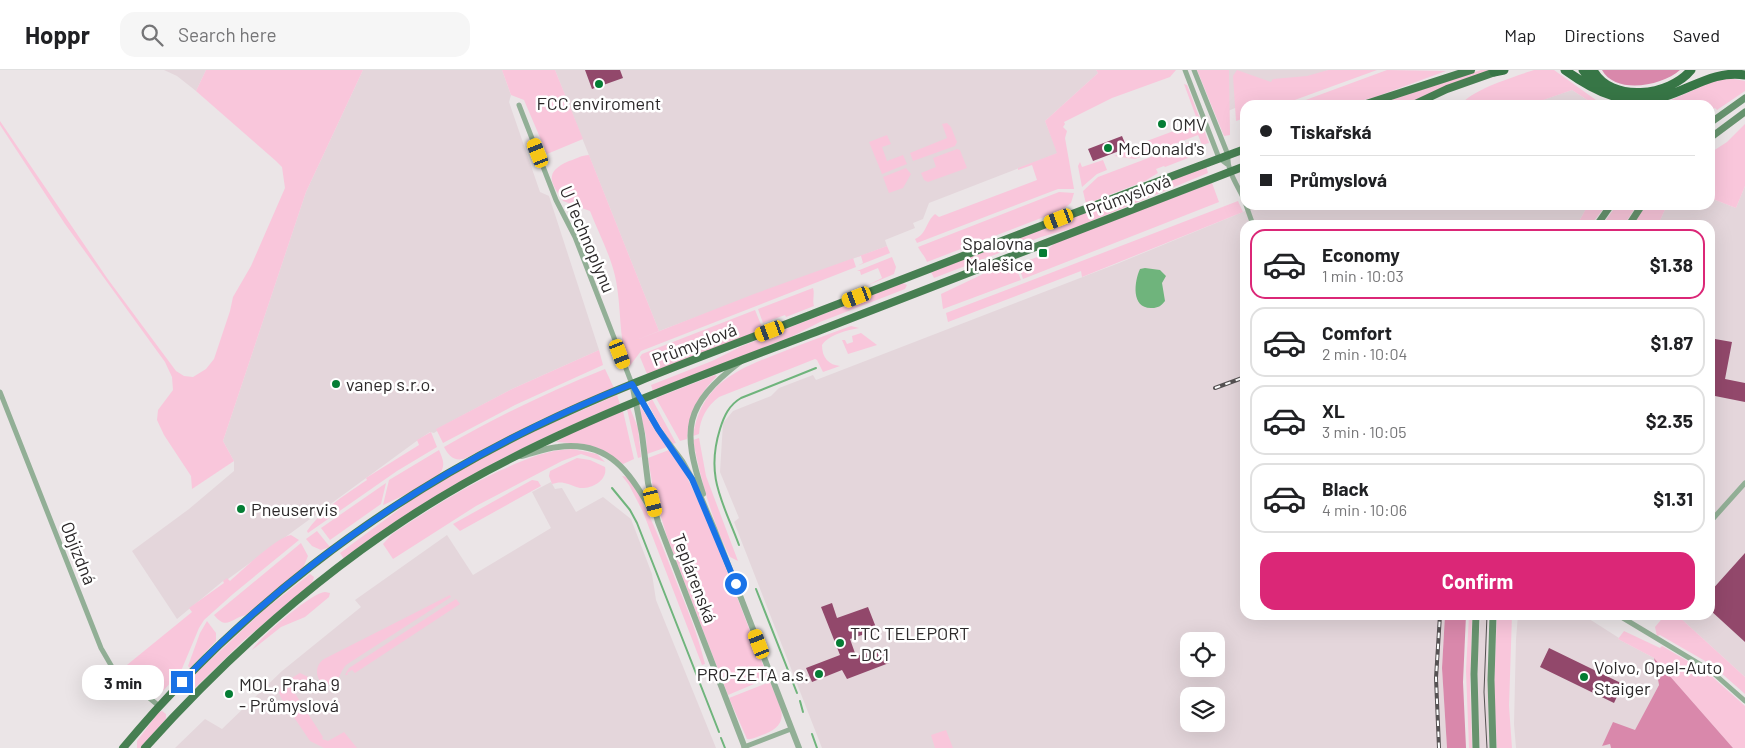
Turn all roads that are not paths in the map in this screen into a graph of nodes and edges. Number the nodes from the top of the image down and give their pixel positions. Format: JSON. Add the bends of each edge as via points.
{"nodes":[{"id":1,"x":1185,"y":70,"type":"edge"},
{"id":2,"x":1194,"y":70,"type":"edge"},
{"id":3,"x":1471,"y":70,"type":"edge"},
{"id":4,"x":1504,"y":70,"type":"edge"},
{"id":5,"x":1565,"y":70,"type":"edge"},
{"id":6,"x":1583,"y":70,"type":"edge"},
{"id":7,"x":1594,"y":70,"type":"edge"},
{"id":8,"x":1692,"y":70,"type":"edge"},
{"id":9,"x":1497,"y":71,"type":"edge"},
{"id":10,"x":1745,"y":75,"type":"edge"},
{"id":11,"x":1619,"y":98,"type":"junction"},
{"id":12,"x":1378,"y":100,"type":"edge"},
{"id":13,"x":1424,"y":100,"type":"edge"},
{"id":14,"x":1743,"y":100,"type":"edge"},
{"id":15,"x":519,"y":105,"type":"dead end"},
{"id":16,"x":1745,"y":112,"type":"edge"},
{"id":17,"x":1715,"y":120,"type":"edge"},
{"id":18,"x":1715,"y":134,"type":"edge"},
{"id":19,"x":1240,"y":151,"type":"edge"},
{"id":20,"x":1228,"y":155,"type":"junction"},
{"id":21,"x":1219,"y":158,"type":"junction"},
{"id":22,"x":1227,"y":164,"type":"junction"},
{"id":23,"x":1240,"y":168,"type":"edge"},
{"id":24,"x":1230,"y":172,"type":"junction"},
{"id":25,"x":1240,"y":193,"type":"edge"},
{"id":26,"x":743,"y":360,"type":"junction"},
{"id":27,"x":632,"y":384,"type":"junction"},
{"id":28,"x":0,"y":392,"type":"edge"},
{"id":29,"x":638,"y":401,"type":"junction"},
{"id":30,"x":508,"y":459,"type":"junction"},
{"id":31,"x":1745,"y":483,"type":"edge"},
{"id":32,"x":1715,"y":516,"type":"edge"},
{"id":33,"x":658,"y":522,"type":"junction"},
{"id":34,"x":715,"y":531,"type":"junction"},
{"id":35,"x":1476,"y":620,"type":"edge"},
{"id":36,"x":1493,"y":620,"type":"edge"},
{"id":37,"x":1631,"y":620,"type":"edge"},
{"id":38,"x":1745,"y":701,"type":"edge"},
{"id":39,"x":159,"y":706,"type":"junction"},
{"id":40,"x":791,"y":729,"type":"junction"},
{"id":41,"x":123,"y":748,"type":"edge"},
{"id":42,"x":145,"y":748,"type":"edge"},
{"id":43,"x":744,"y":748,"type":"edge"},
{"id":44,"x":799,"y":748,"type":"edge"},
{"id":45,"x":1476,"y":748,"type":"edge"},
{"id":46,"x":1493,"y":748,"type":"edge"}],
"edges":[{"from":1,"to":21,"type":"street"},
{"from":2,"to":20,"type":"street"},
{"from":3,"to":12,"type":"main road"},
{"from":4,"to":9,"type":"highway"},
{"from":5,"to":11,"type":"highway","via":[[1590,88]]},
{"from":6,"to":11,"type":"highway","via":[[1596,86]]},
{"from":7,"to":8,"type":"highway","via":[[1606,85],[1636,92],[1665,87],[1681,80]]},
{"from":9,"to":13,"type":"main road"},
{"from":10,"to":11,"type":"highway","via":[[1731,71],[1716,72],[1660,98]]},
{"from":14,"to":17,"type":"main road"},
{"from":15,"to":27,"type":"street","name":"U Technoplynu"},
{"from":16,"to":18,"type":"main road"},
{"from":19,"to":20,"type":"main road","name":"Průmyslová"},
{"from":20,"to":21,"type":"main road","name":"Průmyslová"},
{"from":20,"to":22,"type":"street"},
{"from":21,"to":22,"type":"street"},
{"from":21,"to":27,"type":"main road","name":"Průmyslová"},
{"from":22,"to":24,"type":"street"},
{"from":23,"to":24,"type":"main road","name":"Průmyslová"},
{"from":24,"to":25,"type":"street"},
{"from":24,"to":26,"type":"main road","name":"Průmyslová"},
{"from":26,"to":29,"type":"main road","name":"Průmyslová"},
{"from":26,"to":34,"type":"street","via":[[706,392],[691,425],[691,453]]},
{"from":27,"to":29,"type":"street","name":"Teplárenská"},
{"from":27,"to":39,"type":"main road","name":"Průmyslová","via":[[508,440],[371,522],[267,602],[205,658]]},
{"from":28,"to":39,"type":"street","name":"Objízdná","via":[[101,648],[112,667]]},
{"from":29,"to":30,"type":"main road","name":"Průmyslová"},
{"from":29,"to":33,"type":"street","name":"Teplárenská","via":[[648,483]]},
{"from":29,"to":34,"type":"street","via":[[692,479]]},
{"from":30,"to":33,"type":"street","via":[[565,446],[600,452],[629,473]]},
{"from":30,"to":42,"type":"main road","name":"Průmyslová","via":[[401,523],[308,591],[220,668]]},
{"from":31,"to":32,"type":"street"},
{"from":33,"to":43,"type":"street","name":"Teplárenská"},
{"from":34,"to":40,"type":"street"},
{"from":35,"to":45,"type":"main road"},
{"from":36,"to":46,"type":"main road"},
{"from":37,"to":38,"type":"street","via":[[1711,671]]},
{"from":39,"to":41,"type":"main road","name":"Průmyslová"},
{"from":40,"to":43,"type":"street"},
{"from":40,"to":44,"type":"street"}]}
